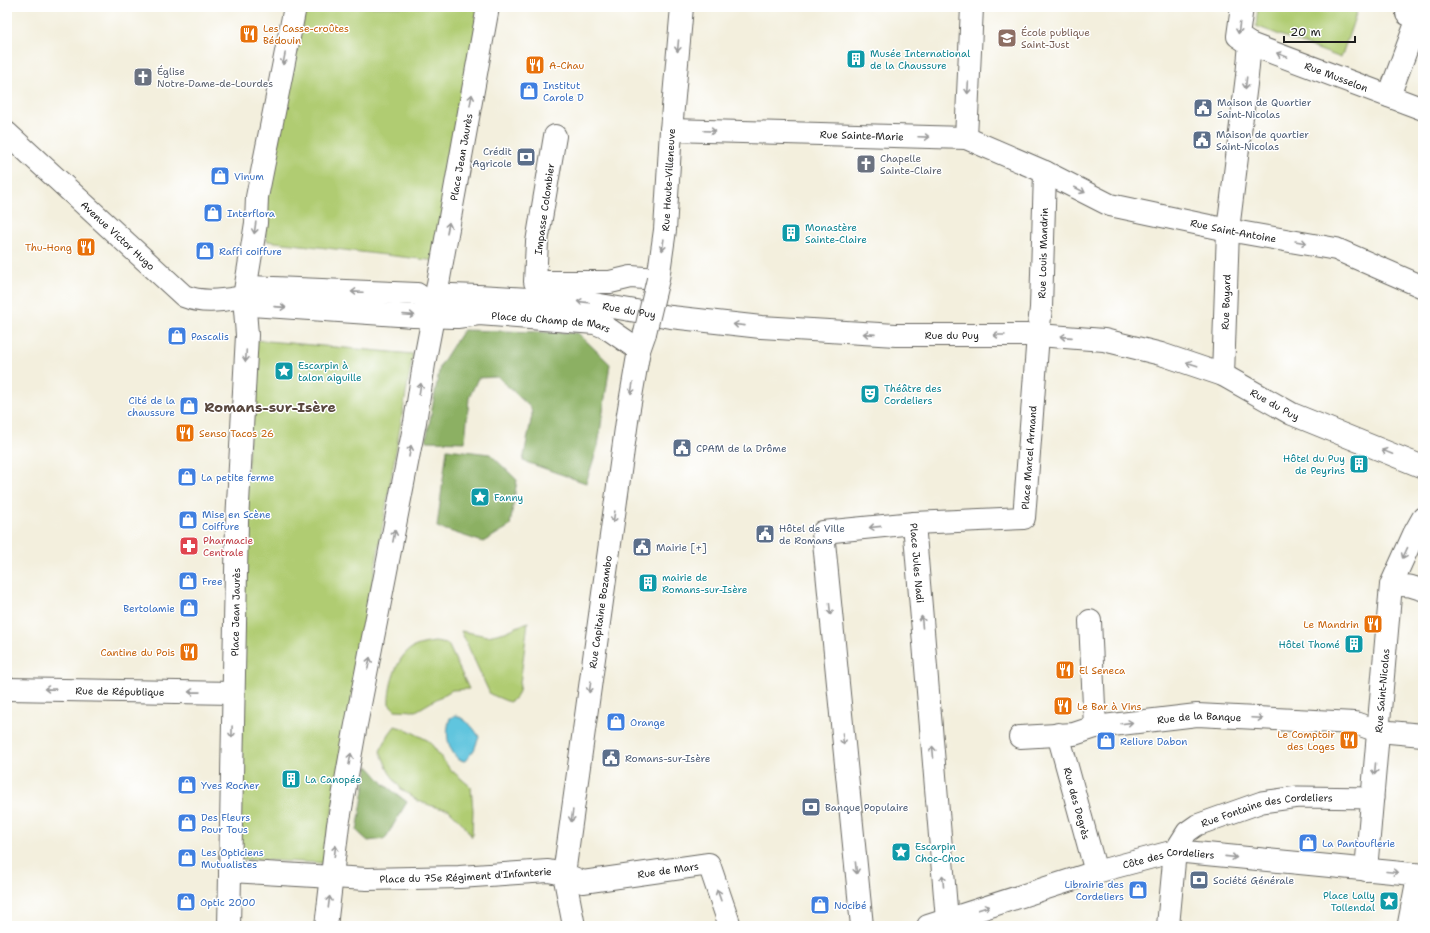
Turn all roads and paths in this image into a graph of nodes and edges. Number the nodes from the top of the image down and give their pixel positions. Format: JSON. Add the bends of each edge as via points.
{"nodes":[{"id":1,"x":295,"y":7,"type":"edge"},
{"id":2,"x":488,"y":7,"type":"edge"},
{"id":3,"x":682,"y":7,"type":"edge"},
{"id":4,"x":972,"y":7,"type":"edge"},
{"id":5,"x":1242,"y":7,"type":"edge"},
{"id":6,"x":1407,"y":14,"type":"dead end"},
{"id":7,"x":1250,"y":44,"type":"junction"},
{"id":8,"x":1389,"y":96,"type":"junction"},
{"id":9,"x":1423,"y":109,"type":"edge"},
{"id":10,"x":672,"y":130,"type":"junction"},
{"id":11,"x":7,"y":133,"type":"edge"},
{"id":12,"x":555,"y":136,"type":"dead end"},
{"id":13,"x":966,"y":138,"type":"junction"},
{"id":14,"x":1045,"y":172,"type":"junction"},
{"id":15,"x":1228,"y":230,"type":"junction"},
{"id":16,"x":658,"y":279,"type":"junction"},
{"id":17,"x":1423,"y":287,"type":"edge"},
{"id":18,"x":245,"y":307,"type":"junction"},
{"id":19,"x":433,"y":311,"type":"junction"},
{"id":20,"x":1038,"y":335,"type":"junction"},
{"id":21,"x":642,"y":341,"type":"junction"},
{"id":22,"x":1223,"y":375,"type":"junction"},
{"id":23,"x":1423,"y":467,"type":"edge"},
{"id":24,"x":1423,"y":518,"type":"edge"},
{"id":25,"x":914,"y":523,"type":"junction"},
{"id":26,"x":1391,"y":585,"type":"junction"},
{"id":27,"x":1423,"y":590,"type":"edge"},
{"id":28,"x":1090,"y":621,"type":"dead end"},
{"id":29,"x":7,"y":688,"type":"edge"},
{"id":30,"x":233,"y":693,"type":"junction"},
{"id":31,"x":1095,"y":727,"type":"junction"},
{"id":32,"x":1378,"y":730,"type":"junction"},
{"id":33,"x":1058,"y":734,"type":"junction"},
{"id":34,"x":1423,"y":735,"type":"edge"},
{"id":35,"x":1020,"y":737,"type":"dead end"},
{"id":36,"x":1373,"y":798,"type":"junction"},
{"id":37,"x":1175,"y":851,"type":"junction"},
{"id":38,"x":1366,"y":870,"type":"junction"},
{"id":39,"x":230,"y":871,"type":"junction"},
{"id":40,"x":1096,"y":872,"type":"junction"},
{"id":41,"x":564,"y":874,"type":"junction"},
{"id":42,"x":1420,"y":875,"type":"edge"},
{"id":43,"x":332,"y":878,"type":"junction"},
{"id":44,"x":938,"y":923,"type":"edge"},
{"id":45,"x":1166,"y":925,"type":"edge"},
{"id":46,"x":229,"y":926,"type":"edge"},
{"id":47,"x":326,"y":926,"type":"edge"},
{"id":48,"x":574,"y":926,"type":"edge"},
{"id":49,"x":730,"y":926,"type":"edge"},
{"id":50,"x":862,"y":926,"type":"edge"},
{"id":51,"x":1408,"y":926,"type":"edge"}],
"edges":[{"from":1,"to":18,"type":"street","name":"Place Jean Jaurès","one_way":true,"via":[[257,197]]},
{"from":19,"to":2,"type":"street","name":"Place Jean Jaurès","one_way":true},
{"from":3,"to":10,"type":"street","name":"Rue Haute-Villeneuve","one_way":true},
{"from":4,"to":13,"type":"street","one_way":true},
{"from":5,"to":7,"type":"street","one_way":true,"via":[[1238,36]]},
{"from":6,"to":8,"type":"street","via":[[1418,18]]},
{"from":8,"to":7,"type":"street","name":"Rue Musselon","one_way":true},
{"from":7,"to":15,"type":"street","name":"Rue Bayard","one_way":true},
{"from":8,"to":9,"type":"street","name":"Rue Musselon"},
{"from":10,"to":13,"type":"street","name":"Rue Sainte-Marie","one_way":true},
{"from":10,"to":16,"type":"street","name":"Rue Haute-Villeneuve","one_way":true,"via":[[665,230]]},
{"from":11,"to":18,"type":"street","name":"Avenue Victor Hugo","via":[[184,296],[193,300]]},
{"from":12,"to":16,"type":"street","name":"Impasse Colombier","via":[[537,242],[535,282],[610,282],[631,277]]},
{"from":13,"to":14,"type":"street","name":"Rue Sainte-Marie"},
{"from":14,"to":15,"type":"street","name":"Rue Saint-Antoine","one_way":true,"via":[[1110,205]]},
{"from":14,"to":20,"type":"street","name":"Rue Louis Mandrin"},
{"from":15,"to":17,"type":"street","name":"Rue Saint-Antoine","one_way":true,"via":[[1336,249]]},
{"from":15,"to":22,"type":"street","name":"Rue Bayard"},
{"from":16,"to":21,"type":"street","name":"Rue Haute-Villeneuve","bridge":true},
{"from":18,"to":19,"type":"street","via":[[251,305]]},
{"from":18,"to":30,"type":"street","name":"Place Jean Jaurès","one_way":true,"via":[[247,335],[237,522]]},
{"from":20,"to":19,"type":"street","name":"Rue du Puy","one_way":true,"via":[[896,335],[761,327],[671,317],[583,302],[451,295]]},
{"from":19,"to":21,"type":"street","name":"Place du Champ de Mars","via":[[457,317],[479,314],[595,323]]},
{"from":43,"to":19,"type":"street","name":"Place Jean Jaurès","one_way":true,"via":[[338,825],[406,474]]},
{"from":22,"to":20,"type":"street","name":"Rue du Puy","one_way":true,"via":[[1162,354],[1104,340]]},
{"from":20,"to":25,"type":"street","name":"Place Marcel Armand","via":[[1024,518]]},
{"from":21,"to":41,"type":"street","name":"Rue Capitaine Bozambo","one_way":true,"via":[[628,414]]},
{"from":23,"to":22,"type":"street","name":"Rue du Puy","one_way":true,"via":[[1292,414]]},
{"from":24,"to":26,"type":"street","name":"Rue Saint-Nicolas","one_way":true},
{"from":44,"to":25,"type":"street","name":"Place Jules Nadi","one_way":true},
{"from":25,"to":50,"type":"street","name":"Place Jules Nadi","one_way":true,"via":[[823,532]]},
{"from":26,"to":27,"type":"street"},
{"from":26,"to":32,"type":"street","name":"Rue Saint-Nicolas"},
{"from":28,"to":31,"type":"street"},
{"from":30,"to":29,"type":"street","name":"Rue de République","one_way":true},
{"from":30,"to":39,"type":"street","name":"Place Jean Jaurès","one_way":true},
{"from":31,"to":32,"type":"street","name":"Rue de la Banque","one_way":true,"via":[[1197,715],[1355,723]]},
{"from":31,"to":33,"type":"street","name":"Rue de la Banque","via":[[1074,734]]},
{"from":32,"to":34,"type":"street","name":"Rue de la Banque"},
{"from":32,"to":36,"type":"street","name":"Rue Saint-Nicolas","one_way":true},
{"from":33,"to":35,"type":"street","name":"Rue de la Banque"},
{"from":33,"to":40,"type":"street","name":"Rue des Degrès"},
{"from":36,"to":37,"type":"street","name":"Rue Fontaine des Cordeliers","via":[[1298,797],[1262,802],[1197,824],[1187,832]]},
{"from":36,"to":38,"type":"street","name":"Rue Saint-Nicolas"},
{"from":37,"to":38,"type":"street","name":"Côte des Cordeliers","one_way":true},
{"from":37,"to":40,"type":"street","name":"Côte des Cordeliers"},
{"from":37,"to":45,"type":"street"},
{"from":38,"to":42,"type":"street","name":"Côte des Cordeliers","one_way":true},
{"from":39,"to":43,"type":"street","name":"Place du 75e Régiment d'Infanterie"},
{"from":39,"to":46,"type":"street","name":"Place Jean Jaurès"},
{"from":44,"to":40,"type":"street","name":"Côte des Cordeliers","one_way":true},
{"from":41,"to":43,"type":"street","name":"Place du 75e Régiment d'Infanterie","via":[[548,871],[459,877]]},
{"from":41,"to":48,"type":"street","name":"Rue Capitaine Bozambo"},
{"from":49,"to":41,"type":"street","name":"Rue de Mars","one_way":true,"via":[[709,864],[583,882]]},
{"from":42,"to":51,"type":"street"},
{"from":47,"to":43,"type":"street","name":"Place Jean Jaurès","one_way":true}]}
